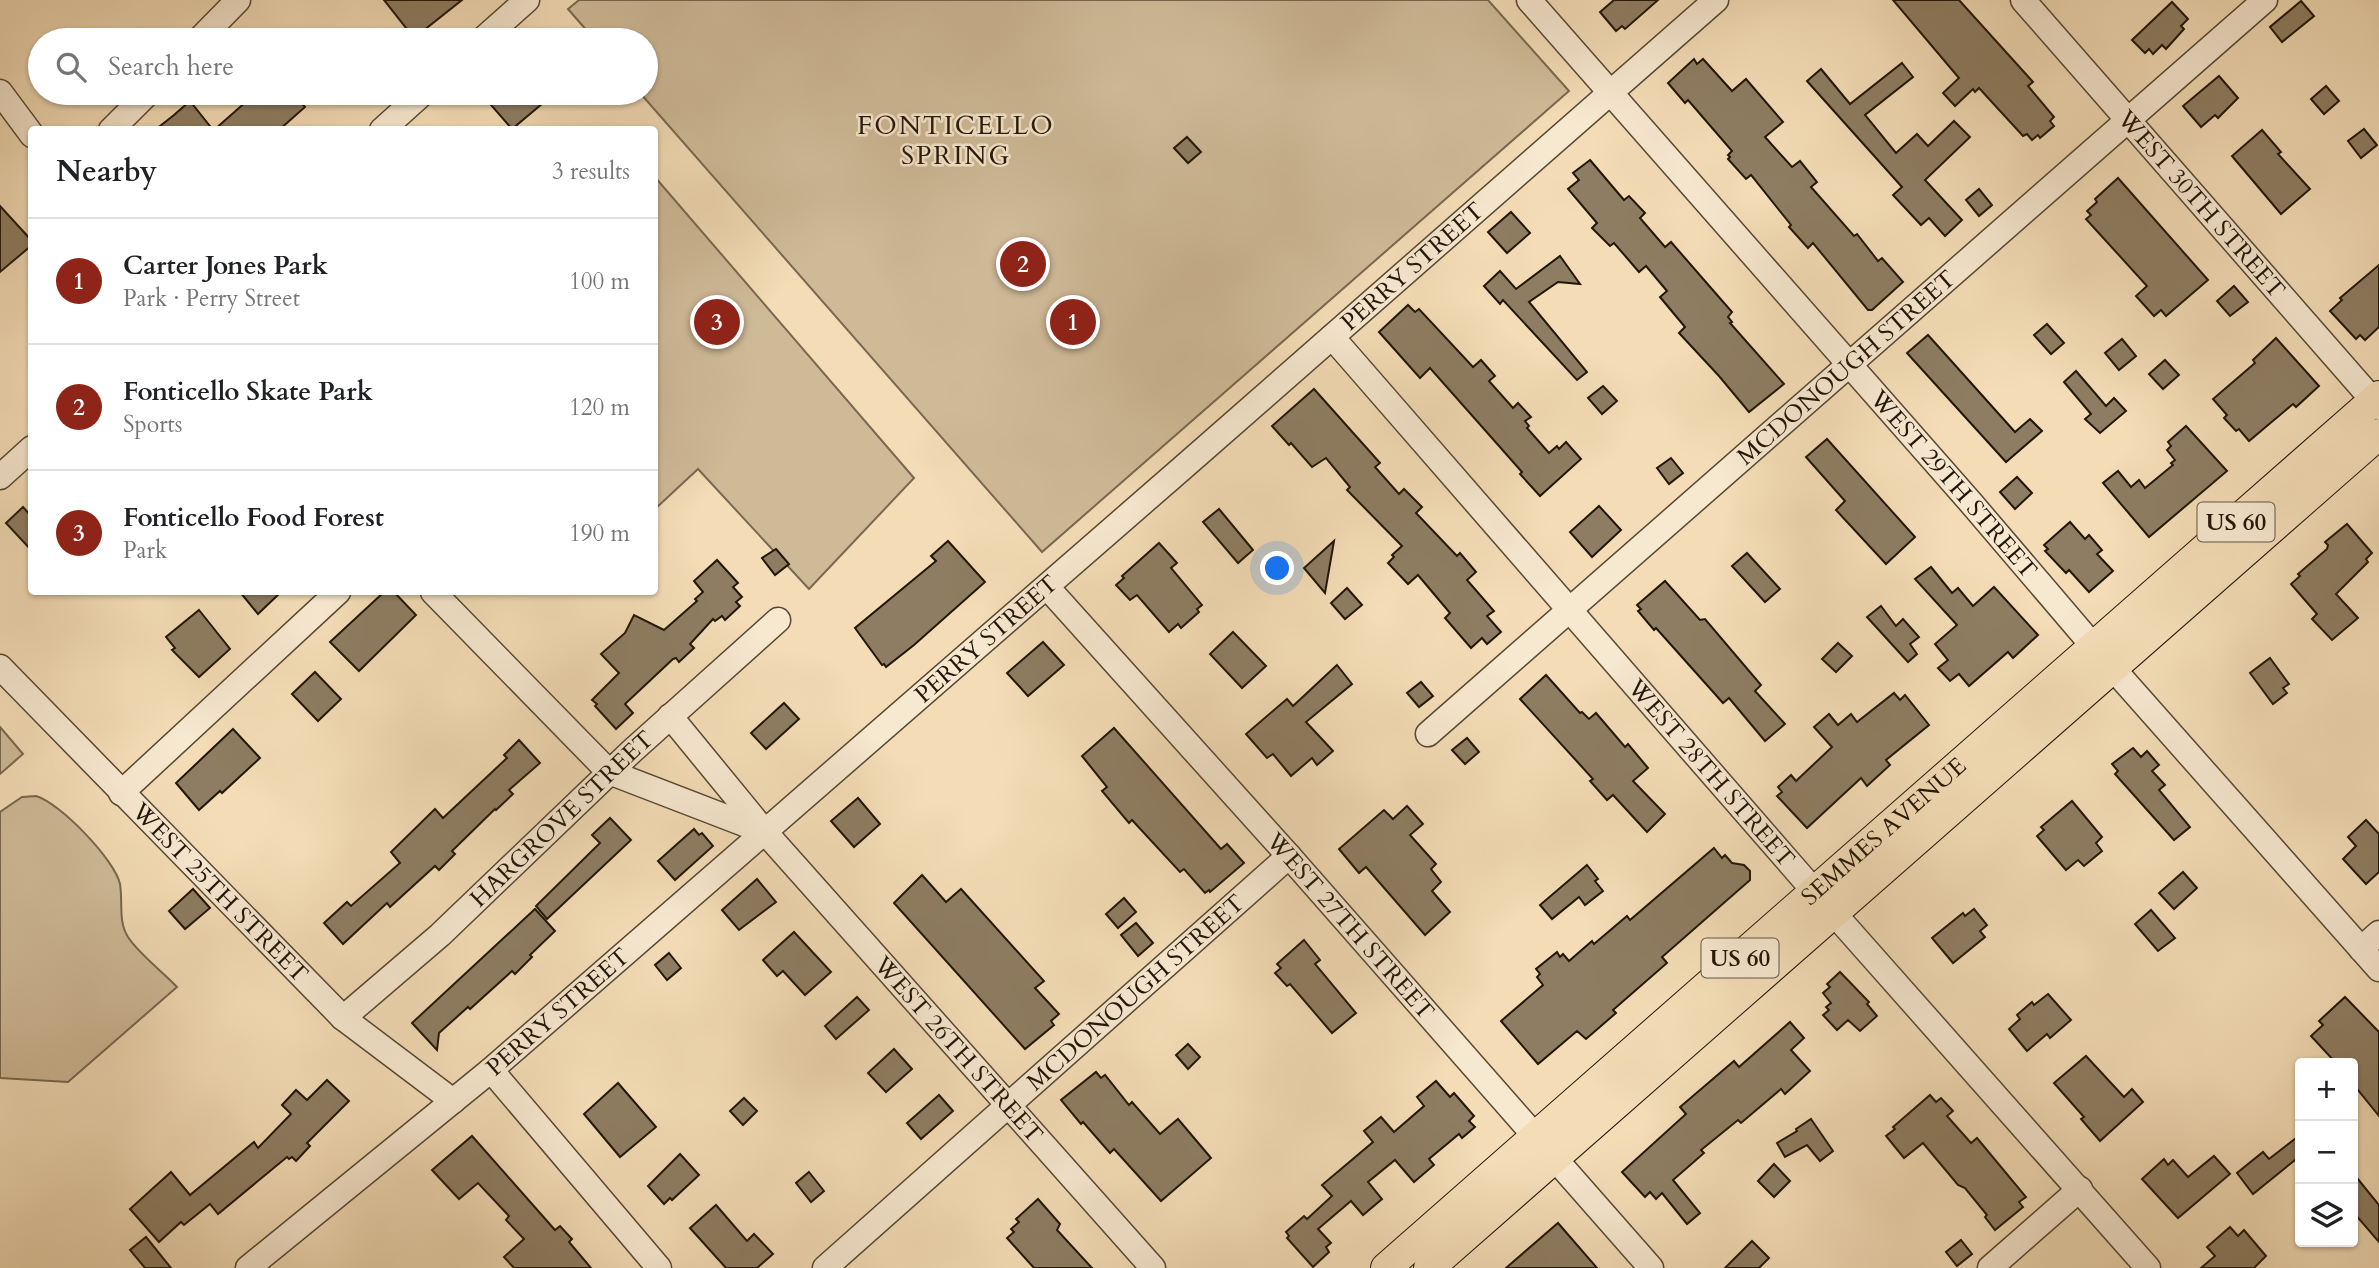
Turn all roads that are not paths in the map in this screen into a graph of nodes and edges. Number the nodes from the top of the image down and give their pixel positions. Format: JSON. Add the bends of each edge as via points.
{"nodes":[{"id":1,"x":238,"y":0,"type":"edge"},
{"id":2,"x":526,"y":0,"type":"edge"},
{"id":3,"x":1529,"y":0,"type":"edge"},
{"id":4,"x":1716,"y":0,"type":"edge"},
{"id":5,"x":2023,"y":0,"type":"edge"},
{"id":6,"x":2265,"y":0,"type":"edge"},
{"id":7,"x":211,"y":28,"type":"edge"},
{"id":8,"x":495,"y":28,"type":"edge"},
{"id":9,"x":0,"y":92,"type":"edge"},
{"id":10,"x":1609,"y":93,"type":"junction"},
{"id":11,"x":136,"y":105,"type":"edge"},
{"id":12,"x":410,"y":105,"type":"edge"},
{"id":13,"x":2130,"y":120,"type":"junction"},
{"id":14,"x":115,"y":126,"type":"edge"},
{"id":15,"x":386,"y":126,"type":"edge"},
{"id":16,"x":28,"y":130,"type":"edge"},
{"id":17,"x":1332,"y":337,"type":"junction"},
{"id":18,"x":1851,"y":365,"type":"junction"},
{"id":19,"x":2377,"y":401,"type":"edge"},
{"id":20,"x":2379,"y":434,"type":"edge"},
{"id":21,"x":28,"y":452,"type":"edge"},
{"id":22,"x":0,"y":477,"type":"edge"},
{"id":23,"x":1047,"y":587,"type":"junction"},
{"id":24,"x":335,"y":595,"type":"edge"},
{"id":25,"x":436,"y":595,"type":"edge"},
{"id":26,"x":1571,"y":609,"type":"junction"},
{"id":27,"x":778,"y":620,"type":"dead end"},
{"id":28,"x":2103,"y":657,"type":"junction"},
{"id":29,"x":0,"y":667,"type":"edge"},
{"id":30,"x":670,"y":716,"type":"junction"},
{"id":31,"x":1428,"y":734,"type":"dead end"},
{"id":32,"x":609,"y":772,"type":"junction"},
{"id":33,"x":121,"y":793,"type":"junction"},
{"id":34,"x":765,"y":832,"type":"junction"},
{"id":35,"x":1289,"y":856,"type":"junction"},
{"id":36,"x":1824,"y":902,"type":"junction"},
{"id":37,"x":2370,"y":941,"type":"edge"},
{"id":38,"x":2379,"y":969,"type":"edge"},
{"id":39,"x":343,"y":1018,"type":"junction"},
{"id":40,"x":491,"y":1070,"type":"junction"},
{"id":41,"x":453,"y":1101,"type":"junction"},
{"id":42,"x":1007,"y":1105,"type":"junction"},
{"id":43,"x":1546,"y":1147,"type":"junction"},
{"id":44,"x":2080,"y":1189,"type":"junction"},
{"id":45,"x":248,"y":1268,"type":"edge"},
{"id":46,"x":659,"y":1268,"type":"edge"},
{"id":47,"x":825,"y":1268,"type":"edge"},
{"id":48,"x":1153,"y":1268,"type":"edge"},
{"id":49,"x":1386,"y":1268,"type":"edge"},
{"id":50,"x":1429,"y":1268,"type":"edge"},
{"id":51,"x":1651,"y":1268,"type":"edge"},
{"id":52,"x":1990,"y":1268,"type":"edge"},
{"id":53,"x":2148,"y":1268,"type":"edge"}],
"edges":[{"from":1,"to":7,"type":"street"},
{"from":2,"to":8,"type":"street"},
{"from":3,"to":10,"type":"street","name":"WEST 29TH STREET"},
{"from":4,"to":10,"type":"street","name":"PERRY STREET"},
{"from":5,"to":13,"type":"street","name":"WEST 30TH STREET"},
{"from":6,"to":13,"type":"street","name":"MCDONOUGH STREET"},
{"from":9,"to":16,"type":"street"},
{"from":10,"to":17,"type":"street","name":"PERRY STREET"},
{"from":10,"to":18,"type":"street","name":"WEST 29TH STREET"},
{"from":11,"to":14,"type":"street"},
{"from":12,"to":15,"type":"street"},
{"from":13,"to":18,"type":"street","name":"MCDONOUGH STREET"},
{"from":13,"to":19,"type":"street","name":"WEST 30TH STREET"},
{"from":17,"to":23,"type":"street","name":"PERRY STREET"},
{"from":17,"to":26,"type":"street","name":"WEST 28TH STREET"},
{"from":18,"to":26,"type":"street","name":"MCDONOUGH STREET"},
{"from":18,"to":28,"type":"street","name":"WEST 29TH STREET"},
{"from":19,"to":28,"type":"main road","name":"SEMMES AVENUE","number":"US 60"},
{"from":20,"to":28,"type":"main road","name":"SEMMES AVENUE","number":"US 60"},
{"from":21,"to":22,"type":"street"},
{"from":23,"to":34,"type":"street","name":"PERRY STREET"},
{"from":23,"to":35,"type":"street","name":"WEST 27TH STREET"},
{"from":24,"to":33,"type":"street"},
{"from":25,"to":32,"type":"street"},
{"from":26,"to":31,"type":"street","name":"MCDONOUGH STREET"},
{"from":26,"to":36,"type":"street","name":"WEST 28TH STREET"},
{"from":27,"to":30,"type":"street","name":"HARGROVE STREET"},
{"from":28,"to":36,"type":"main road","name":"SEMMES AVENUE","number":"US 60"},
{"from":28,"to":37,"type":"street","name":"WEST 29TH STREET"},
{"from":29,"to":33,"type":"street","name":"WEST 25TH STREET"},
{"from":30,"to":32,"type":"street","name":"HARGROVE STREET"},
{"from":30,"to":34,"type":"street","name":"WEST 26TH STREET"},
{"from":32,"to":34,"type":"street","name":"WEST 26TH STREET"},
{"from":32,"to":39,"type":"street","name":"HARGROVE STREET","via":[[440,934]]},
{"from":33,"to":39,"type":"street","name":"WEST 25TH STREET"},
{"from":34,"to":40,"type":"street","name":"PERRY STREET"},
{"from":34,"to":42,"type":"street","name":"WEST 26TH STREET"},
{"from":35,"to":42,"type":"street","name":"MCDONOUGH STREET"},
{"from":35,"to":43,"type":"street","name":"WEST 27TH STREET"},
{"from":36,"to":43,"type":"main road","name":"SEMMES AVENUE","number":"US 60"},
{"from":36,"to":44,"type":"street","name":"WEST 28TH STREET"},
{"from":37,"to":38,"type":"street","name":"WEST 29TH STREET"},
{"from":39,"to":41,"type":"street","name":"WEST 25TH STREET"},
{"from":40,"to":41,"type":"street","name":"PERRY STREET"},
{"from":40,"to":46,"type":"street"},
{"from":41,"to":45,"type":"street","name":"PERRY STREET"},
{"from":42,"to":47,"type":"street","name":"MCDONOUGH STREET"},
{"from":42,"to":48,"type":"street","name":"WEST 26TH STREET"},
{"from":43,"to":49,"type":"main road","name":"SEMMES AVENUE","number":"US 60"},
{"from":43,"to":50,"type":"main road","name":"SEMMES AVENUE","number":"US 60"},
{"from":43,"to":51,"type":"street","name":"WEST 27TH STREET"},
{"from":44,"to":52,"type":"street"},
{"from":44,"to":53,"type":"street","name":"WEST 28TH STREET"}]}
